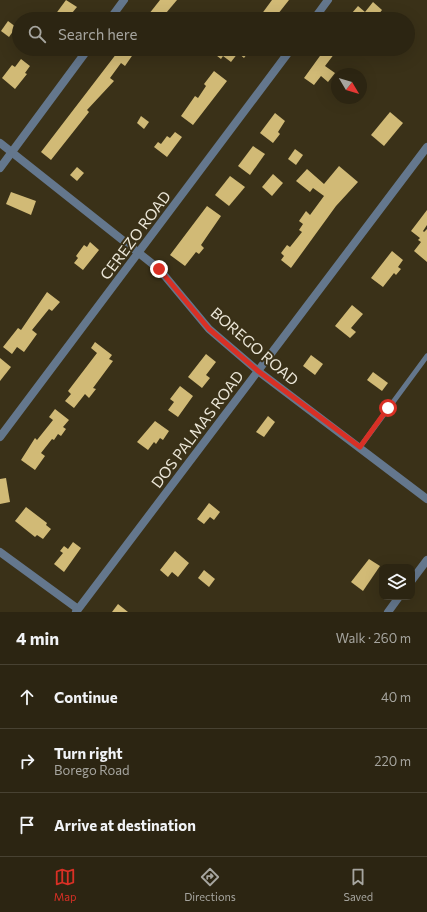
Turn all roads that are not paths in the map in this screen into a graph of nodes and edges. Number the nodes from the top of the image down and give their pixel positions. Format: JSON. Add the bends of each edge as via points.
{"nodes":[{"id":1,"x":124,"y":0,"type":"edge"},
{"id":2,"x":328,"y":0,"type":"edge"},
{"id":3,"x":115,"y":12,"type":"edge"},
{"id":4,"x":319,"y":12,"type":"edge"},
{"id":5,"x":83,"y":56,"type":"edge"},
{"id":6,"x":286,"y":56,"type":"edge"},
{"id":7,"x":0,"y":143,"type":"edge"},
{"id":8,"x":427,"y":147,"type":"edge"},
{"id":9,"x":12,"y":152,"type":"junction"},
{"id":10,"x":0,"y":168,"type":"edge"},
{"id":11,"x":139,"y":252,"type":"junction"},
{"id":12,"x":427,"y":356,"type":"edge"},
{"id":13,"x":258,"y":371,"type":"junction"},
{"id":14,"x":0,"y":437,"type":"edge"},
{"id":15,"x":360,"y":447,"type":"junction"},
{"id":16,"x":427,"y":499,"type":"edge"},
{"id":17,"x":0,"y":552,"type":"edge"},
{"id":18,"x":427,"y":560,"type":"edge"},
{"id":19,"x":415,"y":576,"type":"edge"},
{"id":20,"x":397,"y":600,"type":"edge"},
{"id":21,"x":77,"y":610,"type":"edge"},
{"id":22,"x":388,"y":612,"type":"edge"}],
"edges":[{"from":1,"to":3,"type":"street"},
{"from":2,"to":4,"type":"street"},
{"from":5,"to":9,"type":"street"},
{"from":6,"to":11,"type":"street","name":"CEREZO ROAD"},
{"from":7,"to":9,"type":"street","name":"BOREGO ROAD"},
{"from":8,"to":13,"type":"street","name":"DOS PALMAS ROAD"},
{"from":9,"to":10,"type":"street"},
{"from":9,"to":11,"type":"street","name":"BOREGO ROAD"},
{"from":11,"to":13,"type":"street","name":"BOREGO ROAD","via":[[159,269],[209,329]]},
{"from":11,"to":14,"type":"street","name":"CEREZO ROAD"},
{"from":12,"to":15,"type":"lane"},
{"from":13,"to":15,"type":"street","name":"BOREGO ROAD"},
{"from":13,"to":21,"type":"street","name":"DOS PALMAS ROAD"},
{"from":15,"to":16,"type":"street","name":"BOREGO ROAD"},
{"from":17,"to":21,"type":"street"},
{"from":18,"to":19,"type":"street"},
{"from":20,"to":22,"type":"street"}]}
